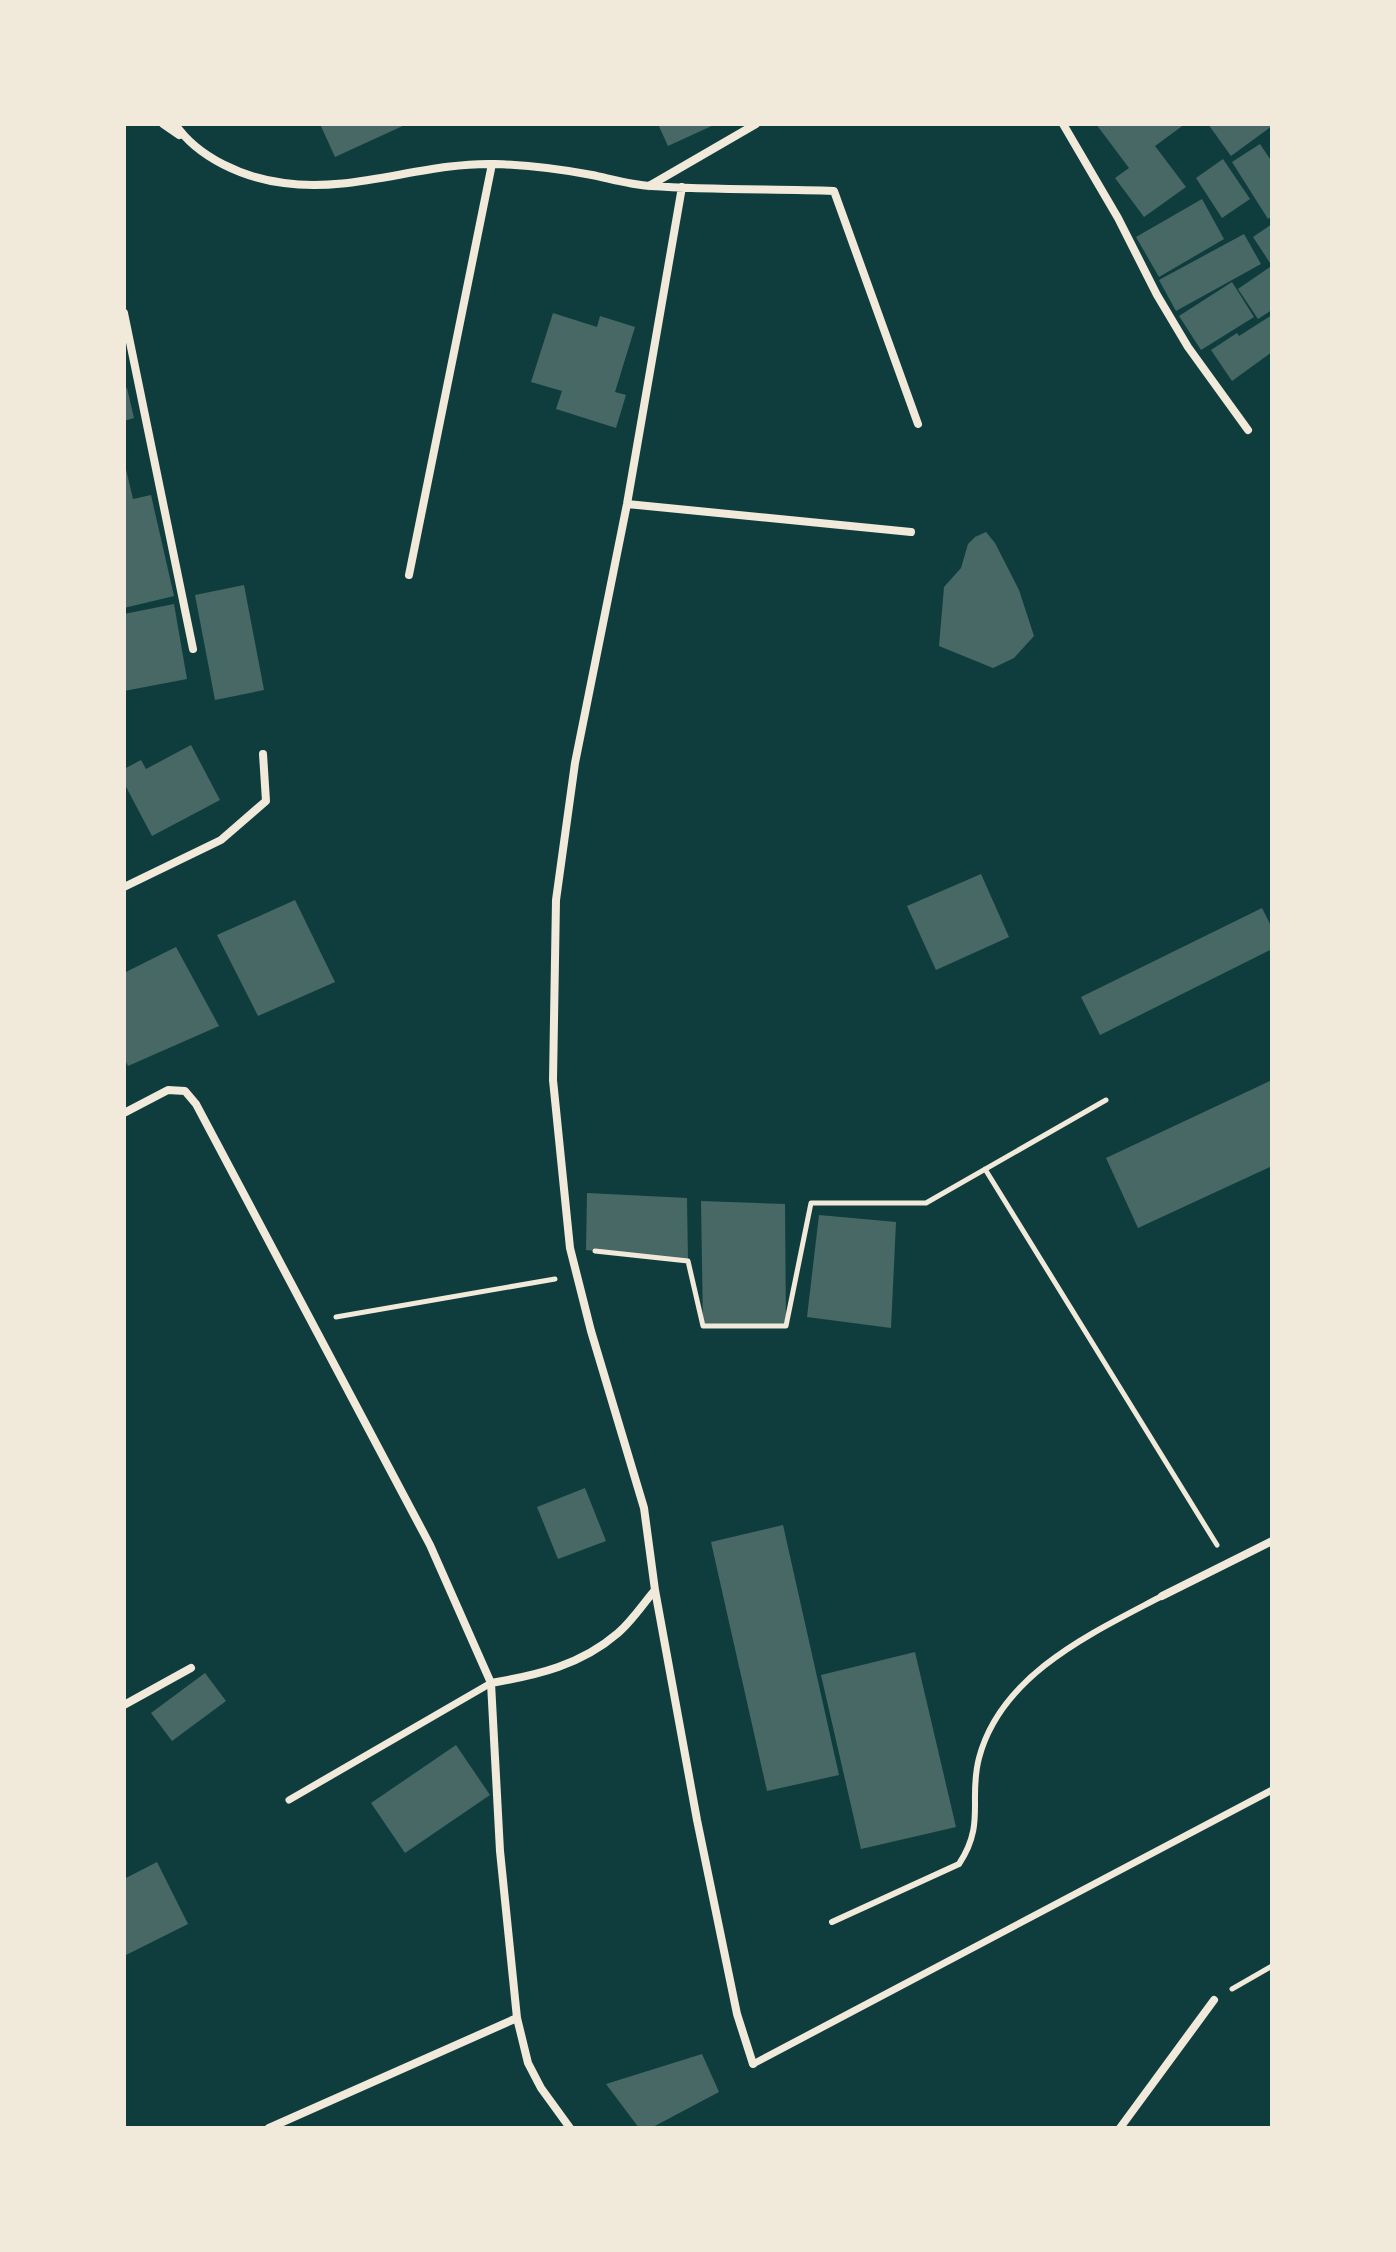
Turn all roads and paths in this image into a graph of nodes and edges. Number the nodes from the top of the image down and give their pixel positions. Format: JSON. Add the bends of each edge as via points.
{"nodes":[{"id":1,"x":163,"y":124,"type":"edge"},
{"id":2,"x":175,"y":124,"type":"edge"},
{"id":3,"x":756,"y":124,"type":"edge"},
{"id":4,"x":1063,"y":124,"type":"edge"},
{"id":5,"x":184,"y":138,"type":"junction"},
{"id":6,"x":492,"y":164,"type":"junction"},
{"id":7,"x":649,"y":186,"type":"junction"},
{"id":8,"x":682,"y":187,"type":"junction"},
{"id":9,"x":124,"y":313,"type":"edge"},
{"id":10,"x":918,"y":424,"type":"dead end"},
{"id":11,"x":1248,"y":430,"type":"dead end"},
{"id":12,"x":627,"y":504,"type":"junction"},
{"id":13,"x":911,"y":532,"type":"dead end"},
{"id":14,"x":409,"y":575,"type":"dead end"},
{"id":15,"x":193,"y":649,"type":"dead end"},
{"id":16,"x":263,"y":754,"type":"dead end"},
{"id":17,"x":124,"y":887,"type":"edge"},
{"id":18,"x":1106,"y":1100,"type":"dead end"},
{"id":19,"x":124,"y":1113,"type":"edge"},
{"id":20,"x":985,"y":1169,"type":"junction"},
{"id":21,"x":570,"y":1248,"type":"junction"},
{"id":22,"x":577,"y":1276,"type":"junction"},
{"id":23,"x":312,"y":1322,"type":"junction"},
{"id":24,"x":1272,"y":1541,"type":"edge"},
{"id":25,"x":1228,"y":1563,"type":"junction"},
{"id":26,"x":655,"y":1590,"type":"junction"},
{"id":27,"x":1162,"y":1596,"type":"joint"},
{"id":28,"x":191,"y":1668,"type":"dead end"},
{"id":29,"x":491,"y":1683,"type":"junction"},
{"id":30,"x":124,"y":1705,"type":"edge"},
{"id":31,"x":1272,"y":1790,"type":"edge"},
{"id":32,"x":289,"y":1800,"type":"dead end"},
{"id":33,"x":832,"y":1922,"type":"dead end"},
{"id":34,"x":1272,"y":1966,"type":"edge"},
{"id":35,"x":1214,"y":2000,"type":"joint"},
{"id":36,"x":517,"y":2018,"type":"junction"},
{"id":37,"x":753,"y":2064,"type":"joint"},
{"id":38,"x":269,"y":2128,"type":"edge"},
{"id":39,"x":570,"y":2128,"type":"edge"},
{"id":40,"x":1120,"y":2128,"type":"edge"}],
"edges":[{"from":1,"to":5,"type":"street"},
{"from":2,"to":5,"type":"street"},
{"from":3,"to":7,"type":"street"},
{"from":4,"to":11,"type":"street","via":[[1188,347]]},
{"from":5,"to":6,"type":"street","via":[[230,167],[284,183],[335,185]]},
{"from":6,"to":7,"type":"street","via":[[536,166]]},
{"from":6,"to":14,"type":"street"},
{"from":7,"to":8,"type":"street"},
{"from":8,"to":10,"type":"street","via":[[834,191]]},
{"from":8,"to":12,"type":"street"},
{"from":9,"to":15,"type":"street"},
{"from":12,"to":13,"type":"street"},
{"from":12,"to":21,"type":"street","via":[[575,763],[556,900],[553,1080]]},
{"from":16,"to":17,"type":"street","via":[[266,801],[221,840]]},
{"from":18,"to":20,"type":"path"},
{"from":19,"to":23,"type":"street","via":[[168,1090],[185,1091]]},
{"from":20,"to":21,"type":"path","via":[[926,1203],[811,1203],[786,1326],[703,1326],[688,1261]]},
{"from":20,"to":25,"type":"path"},
{"from":21,"to":22,"type":"street"},
{"from":22,"to":23,"type":"path"},
{"from":22,"to":26,"type":"street","via":[[644,1508]]},
{"from":23,"to":29,"type":"street","via":[[430,1545]]},
{"from":24,"to":25,"type":"street"},
{"from":25,"to":27,"type":"street"},
{"from":26,"to":29,"type":"street","via":[[620,1631],[575,1662]]},
{"from":26,"to":37,"type":"street","via":[[737,2014]]},
{"from":27,"to":33,"type":"lane","via":[[1085,1636],[1012,1698],[979,1759],[976,1823],[971,1846],[959,1864]]},
{"from":28,"to":30,"type":"street"},
{"from":29,"to":32,"type":"street"},
{"from":29,"to":36,"type":"street","via":[[500,1851]]},
{"from":31,"to":37,"type":"street"},
{"from":34,"to":35,"type":"path"},
{"from":35,"to":40,"type":"street"},
{"from":36,"to":38,"type":"street"},
{"from":36,"to":39,"type":"street","via":[[528,2063]]}]}
